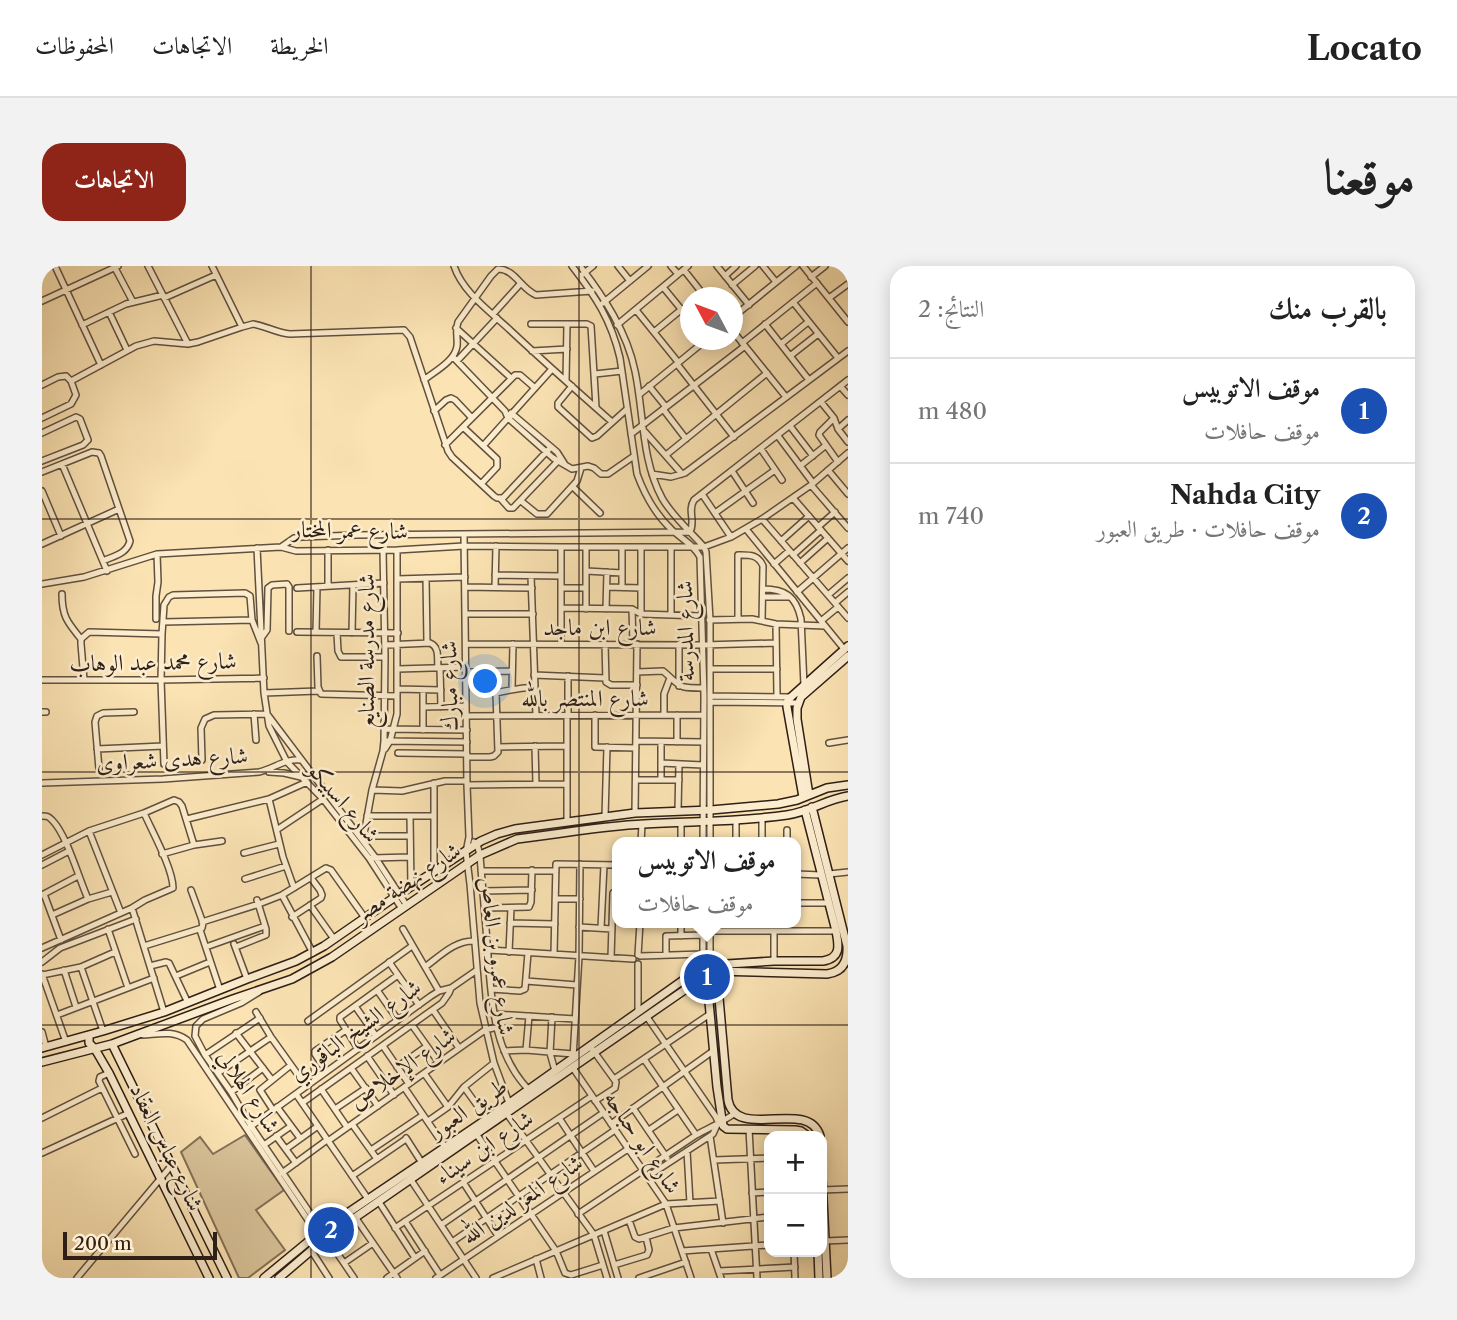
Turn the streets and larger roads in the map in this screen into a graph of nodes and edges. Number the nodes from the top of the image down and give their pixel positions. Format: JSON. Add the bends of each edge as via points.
{"nodes":[{"id":1,"x":55,"y":266,"type":"edge"},
{"id":2,"x":148,"y":266,"type":"edge"},
{"id":3,"x":212,"y":266,"type":"edge"},
{"id":4,"x":454,"y":266,"type":"edge"},
{"id":5,"x":572,"y":266,"type":"edge"},
{"id":6,"x":580,"y":266,"type":"edge"},
{"id":7,"x":593,"y":266,"type":"edge"},
{"id":8,"x":618,"y":266,"type":"edge"},
{"id":9,"x":635,"y":266,"type":"edge"},
{"id":10,"x":648,"y":266,"type":"edge"},
{"id":11,"x":671,"y":266,"type":"edge"},
{"id":12,"x":717,"y":266,"type":"edge"},
{"id":13,"x":736,"y":266,"type":"edge"},
{"id":14,"x":755,"y":266,"type":"edge"},
{"id":15,"x":763,"y":266,"type":"edge"},
{"id":16,"x":796,"y":266,"type":"edge"},
{"id":17,"x":803,"y":266,"type":"edge"},
{"id":18,"x":825,"y":266,"type":"edge"},
{"id":19,"x":117,"y":267,"type":"edge"},
{"id":20,"x":686,"y":268,"type":"edge"},
{"id":21,"x":640,"y":272,"type":"junction"},
{"id":22,"x":583,"y":274,"type":"junction"},
{"id":23,"x":678,"y":274,"type":"junction"},
{"id":24,"x":216,"y":275,"type":"junction"},
{"id":25,"x":725,"y":275,"type":"junction"},
{"id":26,"x":811,"y":276,"type":"junction"},
{"id":27,"x":630,"y":281,"type":"junction"},
{"id":28,"x":776,"y":282,"type":"junction"},
{"id":29,"x":521,"y":283,"type":"junction"},
{"id":30,"x":817,"y":283,"type":"junction"},
{"id":31,"x":848,"y":284,"type":"edge"},
{"id":32,"x":732,"y":285,"type":"junction"},
{"id":33,"x":663,"y":287,"type":"junction"},
{"id":34,"x":699,"y":287,"type":"edge"},
{"id":35,"x":66,"y":290,"type":"junction"},
{"id":36,"x":595,"y":291,"type":"junction"},
{"id":37,"x":164,"y":296,"type":"junction"},
{"id":38,"x":476,"y":298,"type":"junction"},
{"id":39,"x":829,"y":298,"type":"junction"},
{"id":40,"x":43,"y":300,"type":"edge"},
{"id":41,"x":132,"y":302,"type":"junction"},
{"id":42,"x":793,"y":302,"type":"junction"},
{"id":43,"x":603,"y":303,"type":"junction"},
{"id":44,"x":749,"y":305,"type":"junction"},
{"id":45,"x":680,"y":307,"type":"edge"},
{"id":46,"x":636,"y":310,"type":"junction"},
{"id":47,"x":743,"y":310,"type":"edge"},
{"id":48,"x":680,"y":311,"type":"edge"},
{"id":49,"x":109,"y":312,"type":"junction"},
{"id":50,"x":495,"y":316,"type":"junction"},
{"id":51,"x":808,"y":322,"type":"junction"},
{"id":52,"x":848,"y":322,"type":"edge"},
{"id":53,"x":531,"y":324,"type":"dead end"},
{"id":54,"x":567,"y":324,"type":"junction"},
{"id":55,"x":765,"y":324,"type":"junction"},
{"id":56,"x":82,"y":325,"type":"junction"},
{"id":57,"x":618,"y":325,"type":"junction"},
{"id":58,"x":242,"y":327,"type":"junction"},
{"id":59,"x":456,"y":328,"type":"junction"},
{"id":60,"x":612,"y":330,"type":"junction"},
{"id":61,"x":654,"y":332,"type":"junction"},
{"id":62,"x":818,"y":334,"type":"junction"},
{"id":63,"x":188,"y":344,"type":"junction"},
{"id":64,"x":473,"y":344,"type":"junction"},
{"id":65,"x":744,"y":344,"type":"junction"},
{"id":66,"x":780,"y":344,"type":"junction"},
{"id":67,"x":567,"y":349,"type":"junction"},
{"id":68,"x":127,"y":350,"type":"junction"},
{"id":69,"x":694,"y":350,"type":"edge"},
{"id":70,"x":532,"y":351,"type":"junction"},
{"id":71,"x":848,"y":351,"type":"edge"},
{"id":72,"x":790,"y":356,"type":"junction"},
{"id":73,"x":838,"y":358,"type":"junction"},
{"id":74,"x":455,"y":359,"type":"junction"},
{"id":75,"x":678,"y":363,"type":"junction"},
{"id":76,"x":101,"y":365,"type":"junction"},
{"id":77,"x":552,"y":369,"type":"junction"},
{"id":78,"x":622,"y":371,"type":"junction"},
{"id":79,"x":767,"y":373,"type":"junction"},
{"id":80,"x":594,"y":374,"type":"junction"},
{"id":81,"x":511,"y":378,"type":"junction"},
{"id":82,"x":424,"y":380,"type":"junction"},
{"id":83,"x":809,"y":380,"type":"junction"},
{"id":84,"x":848,"y":380,"type":"edge"},
{"id":85,"x":71,"y":381,"type":"junction"},
{"id":86,"x":569,"y":384,"type":"junction"},
{"id":87,"x":42,"y":385,"type":"edge"},
{"id":88,"x":649,"y":386,"type":"junction"},
{"id":89,"x":694,"y":386,"type":"junction"},
{"id":90,"x":840,"y":386,"type":"junction"},
{"id":91,"x":535,"y":388,"type":"junction"},
{"id":92,"x":639,"y":394,"type":"junction"},
{"id":93,"x":848,"y":395,"type":"edge"},
{"id":94,"x":786,"y":397,"type":"junction"},
{"id":95,"x":491,"y":398,"type":"junction"},
{"id":96,"x":821,"y":402,"type":"junction"},
{"id":97,"x":596,"y":407,"type":"junction"},
{"id":98,"x":665,"y":408,"type":"junction"},
{"id":99,"x":627,"y":409,"type":"junction"},
{"id":100,"x":435,"y":411,"type":"junction"},
{"id":101,"x":716,"y":414,"type":"junction"},
{"id":102,"x":510,"y":416,"type":"junction"},
{"id":103,"x":42,"y":418,"type":"edge"},
{"id":104,"x":472,"y":418,"type":"junction"},
{"id":105,"x":834,"y":418,"type":"junction"},
{"id":106,"x":848,"y":420,"type":"edge"},
{"id":107,"x":612,"y":422,"type":"junction"},
{"id":108,"x":790,"y":426,"type":"junction"},
{"id":109,"x":463,"y":427,"type":"junction"},
{"id":110,"x":643,"y":428,"type":"junction"},
{"id":111,"x":838,"y":429,"type":"junction"},
{"id":112,"x":42,"y":433,"type":"edge"},
{"id":113,"x":631,"y":434,"type":"junction"},
{"id":114,"x":778,"y":436,"type":"junction"},
{"id":115,"x":733,"y":437,"type":"junction"},
{"id":116,"x":686,"y":439,"type":"junction"},
{"id":117,"x":848,"y":442,"type":"edge"},
{"id":118,"x":445,"y":445,"type":"junction"},
{"id":119,"x":483,"y":446,"type":"junction"},
{"id":120,"x":825,"y":446,"type":"junction"},
{"id":121,"x":761,"y":449,"type":"junction"},
{"id":122,"x":549,"y":450,"type":"junction"},
{"id":123,"x":848,"y":453,"type":"edge"},
{"id":124,"x":666,"y":455,"type":"junction"},
{"id":125,"x":634,"y":456,"type":"junction"},
{"id":126,"x":813,"y":456,"type":"junction"},
{"id":127,"x":840,"y":460,"type":"junction"},
{"id":128,"x":42,"y":461,"type":"edge"},
{"id":129,"x":561,"y":462,"type":"junction"},
{"id":130,"x":62,"y":464,"type":"junction"},
{"id":131,"x":848,"y":465,"type":"edge"},
{"id":132,"x":800,"y":466,"type":"junction"},
{"id":133,"x":581,"y":468,"type":"junction"},
{"id":134,"x":775,"y":470,"type":"junction"},
{"id":135,"x":828,"y":470,"type":"junction"},
{"id":136,"x":732,"y":471,"type":"junction"},
{"id":137,"x":42,"y":472,"type":"edge"},
{"id":138,"x":653,"y":474,"type":"junction"},
{"id":139,"x":682,"y":474,"type":"junction"},
{"id":140,"x":782,"y":480,"type":"dead end"},
{"id":141,"x":481,"y":484,"type":"junction"},
{"id":142,"x":812,"y":484,"type":"junction"},
{"id":143,"x":573,"y":486,"type":"junction"},
{"id":144,"x":42,"y":491,"type":"edge"},
{"id":145,"x":745,"y":492,"type":"junction"},
{"id":146,"x":702,"y":494,"type":"junction"},
{"id":147,"x":848,"y":494,"type":"edge"},
{"id":148,"x":500,"y":498,"type":"junction"},
{"id":149,"x":793,"y":498,"type":"junction"},
{"id":150,"x":44,"y":500,"type":"edge"},
{"id":151,"x":521,"y":500,"type":"junction"},
{"id":152,"x":753,"y":503,"type":"dead end"},
{"id":153,"x":119,"y":509,"type":"junction"},
{"id":154,"x":835,"y":512,"type":"junction"},
{"id":155,"x":600,"y":513,"type":"dead end"},
{"id":156,"x":715,"y":513,"type":"junction"},
{"id":157,"x":809,"y":516,"type":"junction"},
{"id":158,"x":762,"y":519,"type":"junction"},
{"id":159,"x":87,"y":524,"type":"junction"},
{"id":160,"x":847,"y":525,"type":"edge"},
{"id":161,"x":819,"y":528,"type":"junction"},
{"id":162,"x":746,"y":529,"type":"junction"},
{"id":163,"x":690,"y":531,"type":"junction"},
{"id":164,"x":674,"y":532,"type":"junction"},
{"id":165,"x":464,"y":534,"type":"junction"},
{"id":166,"x":356,"y":535,"type":"junction"},
{"id":167,"x":366,"y":535,"type":"junction"},
{"id":168,"x":61,"y":536,"type":"junction"},
{"id":169,"x":731,"y":537,"type":"junction"},
{"id":170,"x":828,"y":538,"type":"junction"},
{"id":171,"x":781,"y":541,"type":"junction"},
{"id":172,"x":42,"y":544,"type":"edge"},
{"id":173,"x":464,"y":545,"type":"junction"},
{"id":174,"x":496,"y":546,"type":"junction"},
{"id":175,"x":281,"y":547,"type":"junction"},
{"id":176,"x":561,"y":547,"type":"junction"},
{"id":177,"x":586,"y":547,"type":"junction"},
{"id":178,"x":622,"y":547,"type":"junction"},
{"id":179,"x":640,"y":547,"type":"junction"},
{"id":180,"x":671,"y":547,"type":"junction"},
{"id":181,"x":693,"y":547,"type":"junction"},
{"id":182,"x":704,"y":547,"type":"junction"},
{"id":183,"x":257,"y":548,"type":"junction"},
{"id":184,"x":848,"y":548,"type":"edge"},
{"id":185,"x":328,"y":550,"type":"junction"},
{"id":186,"x":357,"y":550,"type":"junction"},
{"id":187,"x":367,"y":550,"type":"junction"},
{"id":188,"x":383,"y":550,"type":"junction"},
{"id":189,"x":397,"y":550,"type":"junction"},
{"id":190,"x":791,"y":553,"type":"junction"},
{"id":191,"x":157,"y":554,"type":"junction"},
{"id":192,"x":842,"y":554,"type":"junction"},
{"id":193,"x":103,"y":561,"type":"junction"},
{"id":194,"x":848,"y":561,"type":"edge"},
{"id":195,"x":800,"y":563,"type":"junction"},
{"id":196,"x":774,"y":564,"type":"junction"},
{"id":197,"x":107,"y":571,"type":"junction"},
{"id":198,"x":586,"y":571,"type":"junction"},
{"id":199,"x":607,"y":572,"type":"junction"},
{"id":200,"x":622,"y":573,"type":"junction"},
{"id":201,"x":495,"y":575,"type":"junction"},
{"id":202,"x":531,"y":576,"type":"junction"},
{"id":203,"x":561,"y":576,"type":"junction"},
{"id":204,"x":465,"y":577,"type":"junction"},
{"id":205,"x":426,"y":578,"type":"junction"},
{"id":206,"x":813,"y":578,"type":"junction"},
{"id":207,"x":848,"y":578,"type":"edge"},
{"id":208,"x":397,"y":579,"type":"junction"},
{"id":209,"x":384,"y":583,"type":"junction"},
{"id":210,"x":42,"y":584,"type":"edge"},
{"id":211,"x":353,"y":585,"type":"junction"},
{"id":212,"x":328,"y":586,"type":"junction"},
{"id":213,"x":317,"y":587,"type":"junction"},
{"id":214,"x":465,"y":587,"type":"junction"},
{"id":215,"x":495,"y":587,"type":"junction"},
{"id":216,"x":607,"y":587,"type":"junction"},
{"id":217,"x":622,"y":587,"type":"junction"},
{"id":218,"x":297,"y":588,"type":"dead end"},
{"id":219,"x":532,"y":588,"type":"junction"},
{"id":220,"x":561,"y":588,"type":"junction"},
{"id":221,"x":586,"y":588,"type":"junction"},
{"id":222,"x":641,"y":588,"type":"junction"},
{"id":223,"x":762,"y":589,"type":"junction"},
{"id":224,"x":797,"y":592,"type":"junction"},
{"id":225,"x":848,"y":592,"type":"edge"},
{"id":226,"x":62,"y":594,"type":"dead end"},
{"id":227,"x":828,"y":595,"type":"junction"},
{"id":228,"x":762,"y":597,"type":"junction"},
{"id":229,"x":790,"y":597,"type":"junction"},
{"id":230,"x":837,"y":605,"type":"junction"},
{"id":231,"x":561,"y":608,"type":"junction"},
{"id":232,"x":586,"y":609,"type":"junction"},
{"id":233,"x":606,"y":609,"type":"junction"},
{"id":234,"x":632,"y":610,"type":"junction"},
{"id":235,"x":465,"y":614,"type":"junction"},
{"id":236,"x":533,"y":614,"type":"junction"},
{"id":237,"x":641,"y":614,"type":"junction"},
{"id":238,"x":671,"y":615,"type":"junction"},
{"id":239,"x":702,"y":618,"type":"junction"},
{"id":240,"x":848,"y":618,"type":"edge"},
{"id":241,"x":156,"y":619,"type":"dead end"},
{"id":242,"x":738,"y":619,"type":"junction"},
{"id":243,"x":252,"y":620,"type":"junction"},
{"id":244,"x":710,"y":620,"type":"junction"},
{"id":245,"x":762,"y":621,"type":"junction"},
{"id":246,"x":163,"y":622,"type":"junction"},
{"id":247,"x":776,"y":624,"type":"junction"},
{"id":248,"x":823,"y":624,"type":"junction"},
{"id":249,"x":802,"y":625,"type":"junction"},
{"id":250,"x":289,"y":631,"type":"dead end"},
{"id":251,"x":297,"y":632,"type":"dead end"},
{"id":252,"x":316,"y":632,"type":"junction"},
{"id":253,"x":337,"y":632,"type":"junction"},
{"id":254,"x":352,"y":633,"type":"junction"},
{"id":255,"x":385,"y":633,"type":"junction"},
{"id":256,"x":398,"y":633,"type":"junction"},
{"id":257,"x":162,"y":634,"type":"junction"},
{"id":258,"x":262,"y":637,"type":"junction"},
{"id":259,"x":82,"y":639,"type":"junction"},
{"id":260,"x":427,"y":643,"type":"junction"},
{"id":261,"x":776,"y":643,"type":"junction"},
{"id":262,"x":398,"y":644,"type":"junction"},
{"id":263,"x":466,"y":644,"type":"junction"},
{"id":264,"x":513,"y":644,"type":"junction"},
{"id":265,"x":534,"y":644,"type":"junction"},
{"id":266,"x":561,"y":644,"type":"junction"},
{"id":267,"x":606,"y":644,"type":"junction"},
{"id":268,"x":635,"y":644,"type":"junction"},
{"id":269,"x":679,"y":644,"type":"junction"},
{"id":270,"x":262,"y":645,"type":"junction"},
{"id":271,"x":385,"y":645,"type":"junction"},
{"id":272,"x":703,"y":645,"type":"junction"},
{"id":273,"x":710,"y":645,"type":"junction"},
{"id":274,"x":847,"y":650,"type":"edge"},
{"id":275,"x":317,"y":656,"type":"dead end"},
{"id":276,"x":385,"y":657,"type":"junction"},
{"id":277,"x":439,"y":668,"type":"junction"},
{"id":278,"x":398,"y":669,"type":"junction"},
{"id":279,"x":466,"y":669,"type":"junction"},
{"id":280,"x":707,"y":669,"type":"junction"},
{"id":281,"x":777,"y":669,"type":"junction"},
{"id":282,"x":490,"y":671,"type":"junction"},
{"id":283,"x":512,"y":671,"type":"junction"},
{"id":284,"x":637,"y":672,"type":"junction"},
{"id":285,"x":534,"y":675,"type":"junction"},
{"id":286,"x":568,"y":676,"type":"junction"},
{"id":287,"x":264,"y":678,"type":"junction"},
{"id":288,"x":605,"y":678,"type":"junction"},
{"id":289,"x":670,"y":678,"type":"junction"},
{"id":290,"x":42,"y":680,"type":"edge"},
{"id":291,"x":84,"y":680,"type":"junction"},
{"id":292,"x":161,"y":680,"type":"junction"},
{"id":293,"x":637,"y":685,"type":"junction"},
{"id":294,"x":804,"y":685,"type":"junction"},
{"id":295,"x":679,"y":686,"type":"junction"},
{"id":296,"x":535,"y":687,"type":"junction"},
{"id":297,"x":704,"y":688,"type":"junction"},
{"id":298,"x":512,"y":689,"type":"junction"},
{"id":299,"x":423,"y":690,"type":"junction"},
{"id":300,"x":441,"y":690,"type":"junction"},
{"id":301,"x":318,"y":691,"type":"junction"},
{"id":302,"x":264,"y":693,"type":"junction"},
{"id":303,"x":397,"y":693,"type":"junction"},
{"id":304,"x":496,"y":693,"type":"junction"},
{"id":305,"x":385,"y":696,"type":"junction"},
{"id":306,"x":777,"y":696,"type":"junction"},
{"id":307,"x":707,"y":699,"type":"junction"},
{"id":308,"x":789,"y":699,"type":"junction"},
{"id":309,"x":799,"y":700,"type":"junction"},
{"id":310,"x":466,"y":706,"type":"junction"},
{"id":311,"x":423,"y":707,"type":"junction"},
{"id":312,"x":441,"y":707,"type":"junction"},
{"id":313,"x":134,"y":712,"type":"dead end"},
{"id":314,"x":254,"y":714,"type":"junction"},
{"id":315,"x":267,"y":714,"type":"junction"},
{"id":316,"x":568,"y":715,"type":"junction"},
{"id":317,"x":596,"y":715,"type":"junction"},
{"id":318,"x":636,"y":715,"type":"junction"},
{"id":319,"x":664,"y":715,"type":"junction"},
{"id":320,"x":677,"y":715,"type":"junction"},
{"id":321,"x":704,"y":715,"type":"junction"},
{"id":322,"x":466,"y":716,"type":"junction"},
{"id":323,"x":497,"y":716,"type":"junction"},
{"id":324,"x":536,"y":716,"type":"junction"},
{"id":325,"x":384,"y":729,"type":"junction"},
{"id":326,"x":394,"y":730,"type":"junction"},
{"id":327,"x":423,"y":730,"type":"junction"},
{"id":328,"x":467,"y":730,"type":"junction"},
{"id":329,"x":256,"y":740,"type":"dead end"},
{"id":330,"x":848,"y":740,"type":"edge"},
{"id":331,"x":387,"y":741,"type":"junction"},
{"id":332,"x":467,"y":742,"type":"junction"},
{"id":333,"x":662,"y":742,"type":"junction"},
{"id":334,"x":677,"y":742,"type":"junction"},
{"id":335,"x":704,"y":742,"type":"junction"},
{"id":336,"x":829,"y":743,"type":"dead end"},
{"id":337,"x":636,"y":745,"type":"junction"},
{"id":338,"x":163,"y":746,"type":"junction"},
{"id":339,"x":536,"y":746,"type":"junction"},
{"id":340,"x":566,"y":746,"type":"junction"},
{"id":341,"x":498,"y":747,"type":"junction"},
{"id":342,"x":607,"y":747,"type":"junction"},
{"id":343,"x":97,"y":749,"type":"junction"},
{"id":344,"x":398,"y":753,"type":"dead end"},
{"id":345,"x":467,"y":755,"type":"junction"},
{"id":346,"x":202,"y":760,"type":"dead end"},
{"id":347,"x":301,"y":760,"type":"junction"},
{"id":348,"x":287,"y":762,"type":"junction"},
{"id":349,"x":661,"y":763,"type":"junction"},
{"id":350,"x":164,"y":764,"type":"dead end"},
{"id":351,"x":679,"y":764,"type":"junction"},
{"id":352,"x":703,"y":765,"type":"junction"},
{"id":353,"x":99,"y":769,"type":"dead end"},
{"id":354,"x":259,"y":772,"type":"junction"},
{"id":355,"x":304,"y":779,"type":"junction"},
{"id":356,"x":636,"y":780,"type":"junction"},
{"id":357,"x":661,"y":780,"type":"junction"},
{"id":358,"x":679,"y":780,"type":"junction"},
{"id":359,"x":42,"y":783,"type":"edge"},
{"id":360,"x":434,"y":783,"type":"junction"},
{"id":361,"x":467,"y":783,"type":"junction"},
{"id":362,"x":567,"y":783,"type":"junction"},
{"id":363,"x":536,"y":784,"type":"junction"},
{"id":364,"x":848,"y":785,"type":"edge"},
{"id":365,"x":372,"y":790,"type":"junction"},
{"id":366,"x":806,"y":796,"type":"junction"},
{"id":367,"x":848,"y":796,"type":"edge"},
{"id":368,"x":269,"y":799,"type":"junction"},
{"id":369,"x":323,"y":799,"type":"junction"},
{"id":370,"x":809,"y":809,"type":"junction"},
{"id":371,"x":678,"y":810,"type":"junction"},
{"id":372,"x":707,"y":810,"type":"junction"},
{"id":373,"x":144,"y":813,"type":"junction"},
{"id":374,"x":635,"y":813,"type":"junction"},
{"id":375,"x":42,"y":816,"type":"edge"},
{"id":376,"x":367,"y":816,"type":"junction"},
{"id":377,"x":410,"y":816,"type":"junction"},
{"id":378,"x":434,"y":816,"type":"junction"},
{"id":379,"x":604,"y":817,"type":"junction"},
{"id":380,"x":762,"y":818,"type":"junction"},
{"id":381,"x":187,"y":819,"type":"junction"},
{"id":382,"x":567,"y":821,"type":"junction"},
{"id":383,"x":736,"y":821,"type":"junction"},
{"id":384,"x":707,"y":822,"type":"junction"},
{"id":385,"x":681,"y":823,"type":"junction"},
{"id":386,"x":642,"y":824,"type":"junction"},
{"id":387,"x":278,"y":829,"type":"junction"},
{"id":388,"x":787,"y":830,"type":"dead end"},
{"id":389,"x":89,"y":831,"type":"junction"},
{"id":390,"x":410,"y":836,"type":"junction"},
{"id":391,"x":469,"y":837,"type":"junction"},
{"id":392,"x":641,"y":837,"type":"edge"},
{"id":393,"x":681,"y":837,"type":"edge"},
{"id":394,"x":705,"y":837,"type":"edge"},
{"id":395,"x":709,"y":837,"type":"edge"},
{"id":396,"x":736,"y":837,"type":"edge"},
{"id":397,"x":762,"y":837,"type":"edge"},
{"id":398,"x":786,"y":837,"type":"edge"},
{"id":399,"x":363,"y":838,"type":"junction"},
{"id":400,"x":222,"y":841,"type":"dead end"},
{"id":401,"x":65,"y":842,"type":"junction"},
{"id":402,"x":279,"y":844,"type":"junction"},
{"id":403,"x":477,"y":844,"type":"junction"},
{"id":404,"x":194,"y":845,"type":"junction"},
{"id":405,"x":69,"y":851,"type":"junction"},
{"id":406,"x":466,"y":852,"type":"junction"},
{"id":407,"x":43,"y":853,"type":"edge"},
{"id":408,"x":244,"y":853,"type":"dead end"},
{"id":409,"x":162,"y":854,"type":"junction"},
{"id":410,"x":480,"y":855,"type":"junction"},
{"id":411,"x":410,"y":857,"type":"junction"},
{"id":412,"x":372,"y":858,"type":"junction"},
{"id":413,"x":468,"y":864,"type":"junction"},
{"id":414,"x":580,"y":864,"type":"junction"},
{"id":415,"x":42,"y":865,"type":"edge"},
{"id":416,"x":604,"y":865,"type":"junction"},
{"id":417,"x":612,"y":865,"type":"edge"},
{"id":418,"x":286,"y":866,"type":"junction"},
{"id":419,"x":533,"y":870,"type":"junction"},
{"id":420,"x":481,"y":871,"type":"junction"},
{"id":421,"x":556,"y":871,"type":"junction"},
{"id":422,"x":434,"y":872,"type":"junction"},
{"id":423,"x":848,"y":872,"type":"edge"},
{"id":424,"x":801,"y":874,"type":"edge"},
{"id":425,"x":825,"y":874,"type":"junction"},
{"id":426,"x":78,"y":876,"type":"junction"},
{"id":427,"x":311,"y":878,"type":"junction"},
{"id":428,"x":245,"y":879,"type":"dead end"},
{"id":429,"x":411,"y":887,"type":"junction"},
{"id":430,"x":294,"y":888,"type":"junction"},
{"id":431,"x":191,"y":890,"type":"dead end"},
{"id":432,"x":532,"y":890,"type":"junction"},
{"id":433,"x":483,"y":891,"type":"junction"},
{"id":434,"x":113,"y":892,"type":"junction"},
{"id":435,"x":43,"y":894,"type":"edge"},
{"id":436,"x":282,"y":895,"type":"junction"},
{"id":437,"x":397,"y":896,"type":"junction"},
{"id":438,"x":88,"y":899,"type":"junction"},
{"id":439,"x":555,"y":899,"type":"junction"},
{"id":440,"x":580,"y":900,"type":"junction"},
{"id":441,"x":258,"y":902,"type":"junction"},
{"id":442,"x":801,"y":903,"type":"edge"},
{"id":443,"x":828,"y":903,"type":"junction"},
{"id":444,"x":310,"y":905,"type":"junction"},
{"id":445,"x":404,"y":907,"type":"junction"},
{"id":446,"x":132,"y":908,"type":"junction"},
{"id":447,"x":485,"y":908,"type":"junction"},
{"id":448,"x":511,"y":908,"type":"junction"},
{"id":449,"x":121,"y":913,"type":"junction"},
{"id":450,"x":52,"y":915,"type":"junction"},
{"id":451,"x":292,"y":917,"type":"junction"},
{"id":452,"x":365,"y":918,"type":"junction"},
{"id":453,"x":136,"y":919,"type":"junction"},
{"id":454,"x":202,"y":922,"type":"junction"},
{"id":455,"x":510,"y":923,"type":"junction"},
{"id":456,"x":555,"y":924,"type":"junction"},
{"id":457,"x":265,"y":926,"type":"junction"},
{"id":458,"x":579,"y":927,"type":"junction"},
{"id":459,"x":601,"y":928,"type":"junction"},
{"id":460,"x":640,"y":928,"type":"edge"},
{"id":461,"x":681,"y":928,"type":"edge"},
{"id":462,"x":703,"y":928,"type":"edge"},
{"id":463,"x":108,"y":929,"type":"junction"},
{"id":464,"x":403,"y":929,"type":"dead end"},
{"id":465,"x":612,"y":929,"type":"joint"},
{"id":466,"x":200,"y":930,"type":"junction"},
{"id":467,"x":710,"y":931,"type":"joint"},
{"id":468,"x":774,"y":931,"type":"junction"},
{"id":469,"x":794,"y":931,"type":"joint"},
{"id":470,"x":836,"y":931,"type":"junction"},
{"id":471,"x":703,"y":935,"type":"junction"},
{"id":472,"x":681,"y":936,"type":"junction"},
{"id":473,"x":232,"y":937,"type":"junction"},
{"id":474,"x":334,"y":939,"type":"junction"},
{"id":475,"x":42,"y":940,"type":"edge"},
{"id":476,"x":61,"y":940,"type":"junction"},
{"id":477,"x":475,"y":941,"type":"junction"},
{"id":478,"x":144,"y":946,"type":"junction"},
{"id":479,"x":412,"y":946,"type":"junction"},
{"id":480,"x":43,"y":947,"type":"edge"},
{"id":481,"x":206,"y":947,"type":"junction"},
{"id":482,"x":236,"y":947,"type":"junction"},
{"id":483,"x":488,"y":950,"type":"junction"},
{"id":484,"x":115,"y":952,"type":"junction"},
{"id":485,"x":509,"y":952,"type":"junction"},
{"id":486,"x":313,"y":953,"type":"junction"},
{"id":487,"x":528,"y":953,"type":"junction"},
{"id":488,"x":554,"y":954,"type":"junction"},
{"id":489,"x":666,"y":955,"type":"junction"},
{"id":490,"x":579,"y":956,"type":"junction"},
{"id":491,"x":834,"y":957,"type":"junction"},
{"id":492,"x":611,"y":958,"type":"junction"},
{"id":493,"x":637,"y":958,"type":"junction"},
{"id":494,"x":774,"y":961,"type":"junction"},
{"id":495,"x":42,"y":962,"type":"edge"},
{"id":496,"x":210,"y":962,"type":"junction"},
{"id":497,"x":389,"y":962,"type":"junction"},
{"id":498,"x":709,"y":965,"type":"junction"},
{"id":499,"x":150,"y":966,"type":"junction"},
{"id":500,"x":843,"y":966,"type":"junction"},
{"id":501,"x":81,"y":967,"type":"junction"},
{"id":502,"x":425,"y":967,"type":"junction"},
{"id":503,"x":64,"y":970,"type":"junction"},
{"id":504,"x":477,"y":970,"type":"junction"},
{"id":505,"x":696,"y":971,"type":"junction"},
{"id":506,"x":42,"y":974,"type":"edge"},
{"id":507,"x":398,"y":975,"type":"junction"},
{"id":508,"x":176,"y":976,"type":"junction"},
{"id":509,"x":154,"y":978,"type":"junction"},
{"id":510,"x":244,"y":980,"type":"junction"},
{"id":511,"x":526,"y":981,"type":"junction"},
{"id":512,"x":700,"y":981,"type":"junction"},
{"id":513,"x":577,"y":985,"type":"junction"},
{"id":514,"x":229,"y":986,"type":"junction"},
{"id":515,"x":128,"y":988,"type":"junction"},
{"id":516,"x":451,"y":988,"type":"junction"},
{"id":517,"x":265,"y":989,"type":"junction"},
{"id":518,"x":491,"y":989,"type":"junction"},
{"id":519,"x":220,"y":990,"type":"junction"},
{"id":520,"x":377,"y":990,"type":"junction"},
{"id":521,"x":439,"y":991,"type":"junction"},
{"id":522,"x":246,"y":995,"type":"junction"},
{"id":523,"x":233,"y":999,"type":"junction"},
{"id":524,"x":93,"y":1000,"type":"junction"},
{"id":525,"x":188,"y":1003,"type":"junction"},
{"id":526,"x":419,"y":1005,"type":"junction"},
{"id":527,"x":355,"y":1006,"type":"junction"},
{"id":528,"x":76,"y":1007,"type":"junction"},
{"id":529,"x":433,"y":1010,"type":"junction"},
{"id":530,"x":638,"y":1011,"type":"junction"},
{"id":531,"x":164,"y":1012,"type":"junction"},
{"id":532,"x":494,"y":1014,"type":"junction"},
{"id":533,"x":711,"y":1014,"type":"junction"},
{"id":534,"x":57,"y":1015,"type":"junction"},
{"id":535,"x":529,"y":1016,"type":"junction"},
{"id":536,"x":552,"y":1017,"type":"junction"},
{"id":537,"x":647,"y":1017,"type":"junction"},
{"id":538,"x":575,"y":1019,"type":"junction"},
{"id":539,"x":398,"y":1020,"type":"junction"},
{"id":540,"x":309,"y":1021,"type":"dead end"},
{"id":541,"x":412,"y":1025,"type":"junction"},
{"id":542,"x":497,"y":1027,"type":"junction"},
{"id":543,"x":346,"y":1030,"type":"junction"},
{"id":544,"x":485,"y":1030,"type":"junction"},
{"id":545,"x":103,"y":1031,"type":"junction"},
{"id":546,"x":42,"y":1032,"type":"edge"},
{"id":547,"x":236,"y":1034,"type":"junction"},
{"id":548,"x":139,"y":1035,"type":"junction"},
{"id":549,"x":89,"y":1036,"type":"junction"},
{"id":550,"x":376,"y":1036,"type":"junction"},
{"id":551,"x":271,"y":1037,"type":"junction"},
{"id":552,"x":66,"y":1042,"type":"junction"},
{"id":553,"x":112,"y":1044,"type":"junction"},
{"id":554,"x":666,"y":1044,"type":"junction"},
{"id":555,"x":383,"y":1046,"type":"junction"},
{"id":556,"x":427,"y":1046,"type":"junction"},
{"id":557,"x":590,"y":1046,"type":"junction"},
{"id":558,"x":44,"y":1047,"type":"edge"},
{"id":559,"x":459,"y":1048,"type":"junction"},
{"id":560,"x":95,"y":1049,"type":"junction"},
{"id":561,"x":358,"y":1049,"type":"junction"},
{"id":562,"x":526,"y":1050,"type":"junction"},
{"id":563,"x":250,"y":1051,"type":"junction"},
{"id":564,"x":504,"y":1051,"type":"junction"},
{"id":565,"x":713,"y":1051,"type":"junction"},
{"id":566,"x":550,"y":1053,"type":"junction"},
{"id":567,"x":595,"y":1053,"type":"junction"},
{"id":568,"x":205,"y":1055,"type":"junction"},
{"id":569,"x":367,"y":1056,"type":"junction"},
{"id":570,"x":573,"y":1056,"type":"junction"},
{"id":571,"x":644,"y":1059,"type":"junction"},
{"id":572,"x":42,"y":1062,"type":"edge"},
{"id":573,"x":439,"y":1063,"type":"junction"},
{"id":574,"x":494,"y":1063,"type":"junction"},
{"id":575,"x":291,"y":1065,"type":"junction"},
{"id":576,"x":397,"y":1067,"type":"junction"},
{"id":577,"x":263,"y":1068,"type":"junction"},
{"id":578,"x":351,"y":1068,"type":"junction"},
{"id":579,"x":573,"y":1068,"type":"junction"},
{"id":580,"x":326,"y":1071,"type":"junction"},
{"id":581,"x":555,"y":1071,"type":"junction"},
{"id":582,"x":684,"y":1072,"type":"junction"},
{"id":583,"x":109,"y":1073,"type":"junction"},
{"id":584,"x":218,"y":1073,"type":"junction"},
{"id":585,"x":424,"y":1073,"type":"junction"},
{"id":586,"x":614,"y":1079,"type":"junction"},
{"id":587,"x":272,"y":1080,"type":"junction"},
{"id":588,"x":306,"y":1086,"type":"junction"},
{"id":589,"x":406,"y":1086,"type":"junction"},
{"id":590,"x":464,"y":1087,"type":"junction"},
{"id":591,"x":663,"y":1087,"type":"junction"},
{"id":592,"x":103,"y":1088,"type":"junction"},
{"id":593,"x":366,"y":1088,"type":"junction"},
{"id":594,"x":321,"y":1089,"type":"junction"},
{"id":595,"x":529,"y":1090,"type":"junction"},
{"id":596,"x":231,"y":1092,"type":"junction"},
{"id":597,"x":296,"y":1094,"type":"junction"},
{"id":598,"x":394,"y":1095,"type":"junction"},
{"id":599,"x":594,"y":1099,"type":"junction"},
{"id":600,"x":302,"y":1103,"type":"junction"},
{"id":601,"x":509,"y":1104,"type":"junction"},
{"id":602,"x":378,"y":1105,"type":"junction"},
{"id":603,"x":448,"y":1107,"type":"junction"},
{"id":604,"x":275,"y":1108,"type":"junction"},
{"id":605,"x":634,"y":1108,"type":"junction"},
{"id":606,"x":335,"y":1109,"type":"junction"},
{"id":607,"x":678,"y":1110,"type":"junction"},
{"id":608,"x":129,"y":1113,"type":"junction"},
{"id":609,"x":604,"y":1113,"type":"junction"},
{"id":610,"x":507,"y":1114,"type":"junction"},
{"id":611,"x":734,"y":1114,"type":"junction"},
{"id":612,"x":423,"y":1115,"type":"junction"},
{"id":613,"x":42,"y":1118,"type":"edge"},
{"id":614,"x":117,"y":1118,"type":"junction"},
{"id":615,"x":559,"y":1118,"type":"junction"},
{"id":616,"x":487,"y":1119,"type":"junction"},
{"id":617,"x":428,"y":1121,"type":"junction"},
{"id":618,"x":719,"y":1124,"type":"junction"},
{"id":619,"x":291,"y":1126,"type":"junction"},
{"id":620,"x":318,"y":1126,"type":"junction"},
{"id":621,"x":350,"y":1126,"type":"junction"},
{"id":622,"x":613,"y":1127,"type":"junction"},
{"id":623,"x":249,"y":1128,"type":"junction"},
{"id":624,"x":749,"y":1129,"type":"junction"},
{"id":625,"x":401,"y":1130,"type":"junction"},
{"id":626,"x":649,"y":1130,"type":"junction"},
{"id":627,"x":768,"y":1131,"type":"edge"},
{"id":628,"x":818,"y":1131,"type":"edge"},
{"id":629,"x":477,"y":1135,"type":"junction"},
{"id":630,"x":696,"y":1135,"type":"junction"},
{"id":631,"x":276,"y":1136,"type":"junction"},
{"id":632,"x":571,"y":1136,"type":"junction"},
{"id":633,"x":710,"y":1136,"type":"junction"},
{"id":634,"x":300,"y":1138,"type":"junction"},
{"id":635,"x":406,"y":1139,"type":"junction"},
{"id":636,"x":525,"y":1140,"type":"junction"},
{"id":637,"x":328,"y":1141,"type":"junction"},
{"id":638,"x":264,"y":1145,"type":"junction"},
{"id":639,"x":445,"y":1147,"type":"junction"},
{"id":640,"x":286,"y":1149,"type":"junction"},
{"id":641,"x":628,"y":1149,"type":"junction"},
{"id":642,"x":164,"y":1150,"type":"junction"},
{"id":643,"x":371,"y":1150,"type":"junction"},
{"id":644,"x":687,"y":1151,"type":"junction"},
{"id":645,"x":42,"y":1153,"type":"edge"},
{"id":646,"x":582,"y":1153,"type":"junction"},
{"id":647,"x":135,"y":1154,"type":"dead end"},
{"id":648,"x":666,"y":1155,"type":"junction"},
{"id":649,"x":150,"y":1156,"type":"junction"},
{"id":650,"x":538,"y":1158,"type":"junction"},
{"id":651,"x":750,"y":1158,"type":"junction"},
{"id":652,"x":764,"y":1158,"type":"edge"},
{"id":653,"x":377,"y":1159,"type":"junction"},
{"id":654,"x":714,"y":1160,"type":"junction"},
{"id":655,"x":495,"y":1161,"type":"junction"},
{"id":656,"x":670,"y":1162,"type":"junction"},
{"id":657,"x":296,"y":1163,"type":"junction"},
{"id":658,"x":422,"y":1163,"type":"junction"},
{"id":659,"x":171,"y":1166,"type":"junction"},
{"id":660,"x":643,"y":1170,"type":"junction"},
{"id":661,"x":594,"y":1171,"type":"junction"},
{"id":662,"x":282,"y":1173,"type":"junction"},
{"id":663,"x":550,"y":1175,"type":"junction"},
{"id":664,"x":352,"y":1176,"type":"junction"},
{"id":665,"x":647,"y":1177,"type":"junction"},
{"id":666,"x":160,"y":1178,"type":"junction"},
{"id":667,"x":411,"y":1180,"type":"junction"},
{"id":668,"x":507,"y":1180,"type":"junction"},
{"id":669,"x":463,"y":1182,"type":"junction"},
{"id":670,"x":848,"y":1189,"type":"edge"},
{"id":671,"x":827,"y":1190,"type":"edge"},
{"id":672,"x":764,"y":1192,"type":"edge"},
{"id":673,"x":563,"y":1193,"type":"junction"},
{"id":674,"x":752,"y":1193,"type":"junction"},
{"id":675,"x":519,"y":1196,"type":"junction"},
{"id":676,"x":368,"y":1199,"type":"junction"},
{"id":677,"x":720,"y":1201,"type":"junction"},
{"id":678,"x":379,"y":1202,"type":"junction"},
{"id":679,"x":475,"y":1202,"type":"junction"},
{"id":680,"x":690,"y":1203,"type":"junction"},
{"id":681,"x":666,"y":1205,"type":"junction"},
{"id":682,"x":428,"y":1206,"type":"junction"},
{"id":683,"x":531,"y":1214,"type":"junction"},
{"id":684,"x":578,"y":1214,"type":"junction"},
{"id":685,"x":355,"y":1217,"type":"junction"},
{"id":686,"x":764,"y":1218,"type":"edge"},
{"id":687,"x":487,"y":1219,"type":"junction"},
{"id":688,"x":754,"y":1219,"type":"junction"},
{"id":689,"x":629,"y":1220,"type":"junction"},
{"id":690,"x":405,"y":1221,"type":"junction"},
{"id":691,"x":723,"y":1223,"type":"junction"},
{"id":692,"x":441,"y":1225,"type":"junction"},
{"id":693,"x":395,"y":1228,"type":"junction"},
{"id":694,"x":674,"y":1228,"type":"junction"},
{"id":695,"x":604,"y":1231,"type":"junction"},
{"id":696,"x":594,"y":1235,"type":"junction"},
{"id":697,"x":321,"y":1236,"type":"junction"},
{"id":698,"x":498,"y":1236,"type":"junction"},
{"id":699,"x":646,"y":1237,"type":"junction"},
{"id":700,"x":848,"y":1240,"type":"edge"},
{"id":701,"x":827,"y":1241,"type":"edge"},
{"id":702,"x":453,"y":1242,"type":"junction"},
{"id":703,"x":373,"y":1243,"type":"junction"},
{"id":704,"x":764,"y":1245,"type":"edge"},
{"id":705,"x":755,"y":1246,"type":"junction"},
{"id":706,"x":711,"y":1249,"type":"junction"},
{"id":707,"x":311,"y":1251,"type":"junction"},
{"id":708,"x":425,"y":1251,"type":"junction"},
{"id":709,"x":556,"y":1251,"type":"junction"},
{"id":710,"x":682,"y":1251,"type":"junction"},
{"id":711,"x":794,"y":1257,"type":"edge"},
{"id":712,"x":818,"y":1257,"type":"edge"},
{"id":713,"x":826,"y":1257,"type":"edge"},
{"id":714,"x":415,"y":1258,"type":"junction"},
{"id":715,"x":464,"y":1259,"type":"junction"},
{"id":716,"x":536,"y":1259,"type":"junction"},
{"id":717,"x":686,"y":1262,"type":"junction"},
{"id":718,"x":344,"y":1263,"type":"junction"},
{"id":719,"x":603,"y":1265,"type":"junction"},
{"id":720,"x":614,"y":1265,"type":"junction"},
{"id":721,"x":794,"y":1267,"type":"junction"},
{"id":722,"x":777,"y":1268,"type":"junction"},
{"id":723,"x":757,"y":1269,"type":"junction"},
{"id":724,"x":396,"y":1275,"type":"edge"},
{"id":725,"x":720,"y":1275,"type":"edge"},
{"id":726,"x":500,"y":1276,"type":"edge"},
{"id":727,"x":576,"y":1276,"type":"edge"},
{"id":728,"x":650,"y":1276,"type":"edge"},
{"id":729,"x":282,"y":1277,"type":"edge"},
{"id":730,"x":438,"y":1277,"type":"edge"},
{"id":731,"x":77,"y":1278,"type":"edge"},
{"id":732,"x":209,"y":1278,"type":"edge"},
{"id":733,"x":228,"y":1278,"type":"edge"},
{"id":734,"x":264,"y":1278,"type":"edge"},
{"id":735,"x":329,"y":1278,"type":"edge"},
{"id":736,"x":354,"y":1278,"type":"edge"},
{"id":737,"x":387,"y":1278,"type":"edge"},
{"id":738,"x":476,"y":1278,"type":"edge"},
{"id":739,"x":493,"y":1278,"type":"edge"},
{"id":740,"x":541,"y":1278,"type":"edge"},
{"id":741,"x":607,"y":1278,"type":"edge"},
{"id":742,"x":618,"y":1278,"type":"edge"},
{"id":743,"x":639,"y":1278,"type":"edge"},
{"id":744,"x":691,"y":1278,"type":"edge"},
{"id":745,"x":757,"y":1278,"type":"edge"},
{"id":746,"x":778,"y":1278,"type":"edge"},
{"id":747,"x":795,"y":1278,"type":"edge"},
{"id":748,"x":819,"y":1278,"type":"edge"},
{"id":749,"x":827,"y":1278,"type":"edge"}],
"edges":[{"from":1,"to":35,"type":"street"},
{"from":2,"to":37,"type":"street"},
{"from":3,"to":24,"type":"street"},
{"from":4,"to":38,"type":"street"},
{"from":5,"to":22,"type":"street","name":"شارع المدرسة"},
{"from":6,"to":22,"type":"street","name":"شارع المدرسة"},
{"from":7,"to":22,"type":"street"},
{"from":8,"to":27,"type":"street"},
{"from":9,"to":21,"type":"street"},
{"from":10,"to":21,"type":"street"},
{"from":11,"to":23,"type":"street"},
{"from":12,"to":25,"type":"street"},
{"from":13,"to":25,"type":"street"},
{"from":14,"to":32,"type":"street"},
{"from":15,"to":28,"type":"street"},
{"from":16,"to":28,"type":"street"},
{"from":17,"to":26,"type":"street"},
{"from":18,"to":26,"type":"street"},
{"from":19,"to":35,"type":"street"},
{"from":19,"to":41,"type":"street"},
{"from":20,"to":23,"type":"street"},
{"from":20,"to":34,"type":"street"},
{"from":21,"to":27,"type":"street"},
{"from":22,"to":36,"type":"street","name":"شارع المدرسة"},
{"from":23,"to":33,"type":"street"},
{"from":24,"to":37,"type":"street"},
{"from":24,"to":58,"type":"street"},
{"from":25,"to":32,"type":"street"},
{"from":26,"to":30,"type":"street"},
{"from":27,"to":43,"type":"street"},
{"from":28,"to":44,"type":"street"},
{"from":29,"to":36,"type":"street","via":[[536,295]]},
{"from":29,"to":38,"type":"street","via":[[509,270],[498,269]]},
{"from":29,"to":50,"type":"street"},
{"from":30,"to":39,"type":"street"},
{"from":30,"to":42,"type":"street"},
{"from":31,"to":39,"type":"street"},
{"from":32,"to":44,"type":"street"},
{"from":33,"to":45,"type":"street"},
{"from":33,"to":46,"type":"street"},
{"from":35,"to":40,"type":"street"},
{"from":35,"to":56,"type":"street"},
{"from":36,"to":43,"type":"street","name":"شارع المدرسة"},
{"from":37,"to":41,"type":"street"},
{"from":37,"to":63,"type":"street"},
{"from":38,"to":50,"type":"street"},
{"from":38,"to":59,"type":"street"},
{"from":39,"to":52,"type":"street"},
{"from":41,"to":49,"type":"street"},
{"from":42,"to":51,"type":"street"},
{"from":42,"to":55,"type":"street"},
{"from":43,"to":57,"type":"street","name":"شارع المدرسة"},
{"from":43,"to":60,"type":"street","name":"شارع المدرسة"},
{"from":44,"to":47,"type":"street"},
{"from":46,"to":57,"type":"street"},
{"from":46,"to":61,"type":"street"},
{"from":48,"to":61,"type":"street"},
{"from":49,"to":56,"type":"street"},
{"from":49,"to":68,"type":"street"},
{"from":50,"to":64,"type":"street"},
{"from":50,"to":70,"type":"street"},
{"from":51,"to":62,"type":"street"},
{"from":51,"to":66,"type":"street"},
{"from":53,"to":54,"type":"street"},
{"from":54,"to":67,"type":"street"},
{"from":54,"to":80,"type":"street","via":[[592,326]]},
{"from":55,"to":65,"type":"street"},
{"from":55,"to":66,"type":"street"},
{"from":56,"to":76,"type":"street"},
{"from":57,"to":60,"type":"street"},
{"from":57,"to":92,"type":"street","name":"شارع المدرسة","via":[[635,368]]},
{"from":58,"to":63,"type":"street"},
{"from":58,"to":82,"type":"street","via":[[253,324],[290,334],[404,330]]},
{"from":59,"to":64,"type":"street"},
{"from":59,"to":74,"type":"street"},
{"from":60,"to":78,"type":"street","name":"شارع المدرسة"},
{"from":61,"to":75,"type":"street"},
{"from":62,"to":72,"type":"street"},
{"from":62,"to":73,"type":"street"},
{"from":63,"to":68,"type":"street","via":[[154,341]]},
{"from":64,"to":74,"type":"street"},
{"from":64,"to":81,"type":"street"},
{"from":65,"to":79,"type":"street"},
{"from":65,"to":89,"type":"street"},
{"from":66,"to":72,"type":"street"},
{"from":67,"to":70,"type":"street"},
{"from":67,"to":86,"type":"street"},
{"from":68,"to":76,"type":"street"},
{"from":69,"to":75,"type":"street"},
{"from":70,"to":77,"type":"street"},
{"from":71,"to":73,"type":"street"},
{"from":72,"to":83,"type":"street"},
{"from":73,"to":83,"type":"street"},
{"from":74,"to":82,"type":"street"},
{"from":74,"to":95,"type":"street"},
{"from":75,"to":88,"type":"street"},
{"from":75,"to":89,"type":"street"},
{"from":76,"to":85,"type":"street"},
{"from":77,"to":86,"type":"street"},
{"from":77,"to":91,"type":"street"},
{"from":78,"to":80,"type":"street"},
{"from":78,"to":99,"type":"street","name":"شارع المدرسة"},
{"from":79,"to":94,"type":"street"},
{"from":79,"to":101,"type":"street"},
{"from":80,"to":97,"type":"street"},
{"from":81,"to":91,"type":"street","via":[[520,375]]},
{"from":81,"to":95,"type":"street"},
{"from":82,"to":100,"type":"street"},
{"from":83,"to":94,"type":"street"},
{"from":84,"to":90,"type":"street"},
{"from":85,"to":87,"type":"street","via":[[62,376]]},
{"from":85,"to":103,"type":"street","via":[[74,400]]},
{"from":86,"to":97,"type":"street"},
{"from":86,"to":107,"type":"street","via":[[558,407],[590,437],[596,438]]},
{"from":88,"to":92,"type":"street"},
{"from":88,"to":98,"type":"street"},
{"from":89,"to":98,"type":"street"},
{"from":89,"to":101,"type":"street"},
{"from":90,"to":93,"type":"street"},
{"from":90,"to":96,"type":"street"},
{"from":91,"to":102,"type":"street"},
{"from":92,"to":110,"type":"street","name":"شارع المدرسة"},
{"from":94,"to":115,"type":"street"},
{"from":95,"to":102,"type":"street"},
{"from":95,"to":104,"type":"street"},
{"from":96,"to":105,"type":"street"},
{"from":96,"to":108,"type":"street"},
{"from":97,"to":107,"type":"street"},
{"from":98,"to":110,"type":"street"},
{"from":98,"to":116,"type":"street"},
{"from":99,"to":107,"type":"street"},
{"from":99,"to":113,"type":"street","name":"شارع المدرسة"},
{"from":100,"to":104,"type":"street","via":[[451,398]]},
{"from":100,"to":118,"type":"street"},
{"from":101,"to":115,"type":"street"},
{"from":101,"to":116,"type":"street"},
{"from":102,"to":119,"type":"street"},
{"from":102,"to":122,"type":"street"},
{"from":104,"to":109,"type":"street"},
{"from":105,"to":111,"type":"street"},
{"from":105,"to":120,"type":"street","via":[[820,432]]},
{"from":106,"to":111,"type":"street"},
{"from":108,"to":114,"type":"street"},
{"from":108,"to":126,"type":"street"},
{"from":109,"to":118,"type":"street"},
{"from":109,"to":119,"type":"street"},
{"from":110,"to":113,"type":"street"},
{"from":110,"to":124,"type":"street"},
{"from":110,"to":138,"type":"street","name":"شارع المدرسة"},
{"from":111,"to":117,"type":"street"},
{"from":112,"to":128,"type":"street","via":[[78,418],[88,440]]},
{"from":113,"to":125,"type":"street","name":"شارع المدرسة"},
{"from":114,"to":121,"type":"street"},
{"from":114,"to":132,"type":"street"},
{"from":115,"to":139,"type":"street"},
{"from":116,"to":124,"type":"street"},
{"from":118,"to":141,"type":"street"},
{"from":119,"to":141,"type":"street","via":[[498,463]]},
{"from":120,"to":126,"type":"street"},
{"from":120,"to":127,"type":"street"},
{"from":121,"to":134,"type":"street"},
{"from":121,"to":136,"type":"street"},
{"from":122,"to":129,"type":"street","via":[[561,457]]},
{"from":122,"to":148,"type":"street"},
{"from":123,"to":127,"type":"street"},
{"from":124,"to":139,"type":"street"},
{"from":125,"to":133,"type":"street","via":[[608,474]]},
{"from":125,"to":164,"type":"street","name":"شارع المدرسة","via":[[647,498]]},
{"from":126,"to":132,"type":"street"},
{"from":127,"to":131,"type":"street"},
{"from":127,"to":135,"type":"street"},
{"from":129,"to":133,"type":"street","via":[[572,469]]},
{"from":129,"to":151,"type":"street"},
{"from":130,"to":137,"type":"street"},
{"from":130,"to":153,"type":"street","via":[[99,453]]},
{"from":130,"to":159,"type":"street"},
{"from":132,"to":142,"type":"street"},
{"from":133,"to":143,"type":"street"},
{"from":134,"to":140,"type":"street"},
{"from":134,"to":145,"type":"street"},
{"from":135,"to":142,"type":"street"},
{"from":135,"to":147,"type":"street"},
{"from":136,"to":145,"type":"street"},
{"from":136,"to":146,"type":"street"},
{"from":138,"to":139,"type":"street"},
{"from":138,"to":163,"type":"street","name":"شارع المدرسة","via":[[667,506]]},
{"from":141,"to":148,"type":"street"},
{"from":142,"to":149,"type":"street"},
{"from":142,"to":154,"type":"street"},
{"from":143,"to":151,"type":"street","via":[[547,514],[537,514]]},
{"from":143,"to":155,"type":"street"},
{"from":144,"to":150,"type":"street"},
{"from":145,"to":152,"type":"street"},
{"from":145,"to":156,"type":"street"},
{"from":146,"to":156,"type":"street"},
{"from":146,"to":163,"type":"street","via":[[692,504]]},
{"from":148,"to":151,"type":"street","via":[[511,509]]},
{"from":149,"to":157,"type":"street"},
{"from":149,"to":158,"type":"street"},
{"from":150,"to":168,"type":"street"},
{"from":153,"to":159,"type":"street"},
{"from":153,"to":193,"type":"street","via":[[129,545]]},
{"from":154,"to":160,"type":"street"},
{"from":154,"to":161,"type":"street"},
{"from":156,"to":169,"type":"street"},
{"from":157,"to":161,"type":"street"},
{"from":157,"to":171,"type":"street"},
{"from":158,"to":162,"type":"street"},
{"from":158,"to":171,"type":"street"},
{"from":159,"to":168,"type":"street"},
{"from":159,"to":193,"type":"street"},
{"from":161,"to":170,"type":"street"},
{"from":161,"to":190,"type":"street"},
{"from":162,"to":169,"type":"street"},
{"from":162,"to":196,"type":"street"},
{"from":163,"to":164,"type":"street","name":"شارع عمر المختار"},
{"from":163,"to":182,"type":"street","name":"شارع المدرسة"},
{"from":164,"to":165,"type":"street","name":"شارع عمر المختار"},
{"from":164,"to":181,"type":"street","name":"شارع المدرسة"},
{"from":165,"to":167,"type":"street","name":"شارع عمر المختار"},
{"from":165,"to":173,"type":"street","name":"شارع مبارك"},
{"from":166,"to":167,"type":"street","name":"شارع عمر المختار"},
{"from":166,"to":175,"type":"street","name":"شارع عمر المختار","via":[[294,538]]},
{"from":166,"to":186,"type":"street"},
{"from":167,"to":187,"type":"street"},
{"from":168,"to":172,"type":"street"},
{"from":169,"to":182,"type":"street"},
{"from":170,"to":192,"type":"street"},
{"from":170,"to":195,"type":"street"},
{"from":171,"to":190,"type":"street"},
{"from":173,"to":174,"type":"street","name":"شارع عمر المختار"},
{"from":173,"to":189,"type":"street","name":"شارع عمر المختار"},
{"from":173,"to":204,"type":"street","name":"شارع مبارك"},
{"from":174,"to":176,"type":"street","name":"شارع عمر المختار"},
{"from":174,"to":201,"type":"street"},
{"from":175,"to":183,"type":"street"},
{"from":175,"to":185,"type":"street","name":"شارع عمر المختار"},
{"from":176,"to":177,"type":"street","name":"شارع عمر المختار"},
{"from":176,"to":203,"type":"street"},
{"from":177,"to":178,"type":"street","name":"شارع عمر المختار"},
{"from":177,"to":198,"type":"street"},
{"from":178,"to":179,"type":"street","name":"شارع عمر المختار"},
{"from":178,"to":200,"type":"street"},
{"from":179,"to":180,"type":"street","name":"شارع عمر المختار"},
{"from":179,"to":222,"type":"street"},
{"from":180,"to":181,"type":"street","name":"شارع عمر المختار"},
{"from":180,"to":238,"type":"street"},
{"from":181,"to":182,"type":"street","name":"شارع عمر المختار"},
{"from":181,"to":239,"type":"street","name":"شارع المدرسة","via":[[701,562]]},
{"from":182,"to":244,"type":"street","name":"شارع المدرسة"},
{"from":183,"to":191,"type":"street"},
{"from":183,"to":258,"type":"street","name":"شارع اسبيكو"},
{"from":184,"to":192,"type":"street"},
{"from":185,"to":186,"type":"street","name":"شارع عمر المختار"},
{"from":185,"to":212,"type":"street"},
{"from":186,"to":187,"type":"street","name":"شارع عمر المختار"},
{"from":187,"to":188,"type":"street","name":"شارع عمر المختار"},
{"from":188,"to":189,"type":"street","name":"شارع عمر المختار"},
{"from":188,"to":209,"type":"street","name":"شارع مدرسة الصنايع"},
{"from":189,"to":208,"type":"street","name":"شارع مدرسة الصنايع"},
{"from":190,"to":195,"type":"street"},
{"from":190,"to":196,"type":"street"},
{"from":191,"to":197,"type":"street"},
{"from":191,"to":241,"type":"street"},
{"from":192,"to":194,"type":"street"},
{"from":192,"to":206,"type":"street"},
{"from":193,"to":197,"type":"street"},
{"from":195,"to":206,"type":"street"},
{"from":196,"to":224,"type":"street"},
{"from":197,"to":210,"type":"street"},
{"from":198,"to":199,"type":"street"},
{"from":198,"to":221,"type":"street"},
{"from":199,"to":200,"type":"street"},
{"from":199,"to":216,"type":"street"},
{"from":200,"to":217,"type":"street"},
{"from":201,"to":202,"type":"street"},
{"from":201,"to":215,"type":"street"},
{"from":202,"to":203,"type":"street"},
{"from":202,"to":219,"type":"street"},
{"from":203,"to":220,"type":"street"},
{"from":204,"to":205,"type":"street"},
{"from":204,"to":214,"type":"street","name":"شارع مبارك"},
{"from":205,"to":208,"type":"street"},
{"from":205,"to":260,"type":"street"},
{"from":206,"to":224,"type":"street"},
{"from":206,"to":227,"type":"street"},
{"from":207,"to":227,"type":"street"},
{"from":208,"to":256,"type":"street","name":"شارع مدرسة الصنايع"},
{"from":209,"to":211,"type":"street"},
{"from":209,"to":255,"type":"street","name":"شارع مدرسة الصنايع"},
{"from":211,"to":212,"type":"street"},
{"from":211,"to":254,"type":"street"},
{"from":212,"to":213,"type":"street"},
{"from":213,"to":218,"type":"street"},
{"from":213,"to":252,"type":"street"},
{"from":214,"to":215,"type":"street"},
{"from":214,"to":235,"type":"street","name":"شارع مبارك"},
{"from":215,"to":219,"type":"street"},
{"from":216,"to":217,"type":"street"},
{"from":216,"to":233,"type":"street"},
{"from":217,"to":222,"type":"street"},
{"from":219,"to":236,"type":"street"},
{"from":220,"to":221,"type":"street"},
{"from":220,"to":231,"type":"street"},
{"from":221,"to":232,"type":"street"},
{"from":222,"to":237,"type":"street"},
{"from":223,"to":228,"type":"street"},
{"from":223,"to":229,"type":"street","via":[[778,589]]},
{"from":223,"to":242,"type":"street","via":[[761,562],[754,556],[738,555]]},
{"from":224,"to":248,"type":"street"},
{"from":225,"to":230,"type":"street"},
{"from":226,"to":259,"type":"street","via":[[65,618]]},
{"from":227,"to":230,"type":"street"},
{"from":228,"to":229,"type":"street"},
{"from":228,"to":245,"type":"street"},
{"from":229,"to":249,"type":"street"},
{"from":230,"to":240,"type":"street"},
{"from":230,"to":248,"type":"street"},
{"from":231,"to":232,"type":"street"},
{"from":231,"to":266,"type":"street"},
{"from":232,"to":233,"type":"street"},
{"from":233,"to":234,"type":"street"},
{"from":234,"to":237,"type":"street"},
{"from":234,"to":268,"type":"street"},
{"from":235,"to":236,"type":"street"},
{"from":235,"to":263,"type":"street","name":"شارع مبارك"},
{"from":236,"to":265,"type":"street"},
{"from":237,"to":238,"type":"street"},
{"from":238,"to":239,"type":"street"},
{"from":239,"to":244,"type":"street"},
{"from":239,"to":272,"type":"street","name":"شارع المدرسة"},
{"from":242,"to":244,"type":"street"},
{"from":242,"to":245,"type":"street"},
{"from":243,"to":246,"type":"street"},
{"from":243,"to":246,"type":"street","via":[[250,596],[243,593],[173,594],[165,601]]},
{"from":243,"to":270,"type":"street"},
{"from":244,"to":273,"type":"street","name":"شارع المدرسة"},
{"from":245,"to":247,"type":"street"},
{"from":246,"to":257,"type":"street"},
{"from":247,"to":249,"type":"street"},
{"from":247,"to":261,"type":"street"},
{"from":248,"to":249,"type":"street"},
{"from":248,"to":274,"type":"street"},
{"from":249,"to":294,"type":"street"},
{"from":250,"to":258,"type":"street","via":[[289,587],[272,585],[268,588],[267,631]]},
{"from":251,"to":252,"type":"street"},
{"from":252,"to":253,"type":"street"},
{"from":253,"to":254,"type":"street"},
{"from":253,"to":276,"type":"street","via":[[341,657]]},
{"from":254,"to":255,"type":"street"},
{"from":255,"to":256,"type":"street"},
{"from":255,"to":271,"type":"street","name":"شارع مدرسة الصنايع"},
{"from":256,"to":262,"type":"street","name":"شارع مدرسة الصنايع"},
{"from":257,"to":259,"type":"street","via":[[94,631]]},
{"from":257,"to":292,"type":"street"},
{"from":258,"to":270,"type":"street","name":"شارع اسبيكو"},
{"from":259,"to":291,"type":"street"},
{"from":260,"to":262,"type":"street"},
{"from":260,"to":277,"type":"street","via":[[436,646]]},
{"from":261,"to":273,"type":"street","name":"شارع ابن ماجد"},
{"from":261,"to":281,"type":"street"},
{"from":262,"to":271,"type":"street"},
{"from":262,"to":278,"type":"street","name":"شارع مدرسة الصنايع"},
{"from":263,"to":264,"type":"street","name":"شارع ابن ماجد"},
{"from":263,"to":279,"type":"street","name":"شارع مبارك"},
{"from":264,"to":265,"type":"street","name":"شارع ابن ماجد"},
{"from":264,"to":283,"type":"street"},
{"from":265,"to":266,"type":"street","name":"شارع ابن ماجد"},
{"from":265,"to":285,"type":"street"},
{"from":266,"to":267,"type":"street","name":"شارع ابن ماجد"},
{"from":267,"to":268,"type":"street","name":"شارع ابن ماجد"},
{"from":267,"to":288,"type":"street"},
{"from":268,"to":269,"type":"street","name":"شارع ابن ماجد"},
{"from":268,"to":284,"type":"street"},
{"from":269,"to":272,"type":"street","name":"شارع ابن ماجد"},
{"from":269,"to":295,"type":"street"},
{"from":270,"to":287,"type":"street","name":"شارع اسبيكو"},
{"from":271,"to":276,"type":"street","name":"شارع مدرسة الصنايع"},
{"from":272,"to":273,"type":"street","name":"شارع ابن ماجد"},
{"from":272,"to":280,"type":"street","name":"شارع المدرسة"},
{"from":273,"to":280,"type":"street","name":"شارع المدرسة"},
{"from":274,"to":294,"type":"street"},
{"from":274,"to":309,"type":"street"},
{"from":275,"to":301,"type":"street"},
{"from":276,"to":305,"type":"street","name":"شارع مدرسة الصنايع"},
{"from":277,"to":278,"type":"street"},
{"from":277,"to":279,"type":"street"},
{"from":277,"to":300,"type":"street"},
{"from":278,"to":303,"type":"street","name":"شارع مدرسة الصنايع"},
{"from":279,"to":282,"type":"street"},
{"from":279,"to":310,"type":"street","name":"شارع مبارك"},
{"from":280,"to":281,"type":"street"},
{"from":280,"to":297,"type":"street","name":"شارع المدرسة"},
{"from":280,"to":307,"type":"street","name":"شارع المدرسة"},
{"from":281,"to":306,"type":"street"},
{"from":282,"to":283,"type":"street"},
{"from":282,"to":304,"type":"street","via":[[491,691]]},
{"from":283,"to":298,"type":"street"},
{"from":284,"to":289,"type":"street","via":[[663,671]]},
{"from":284,"to":293,"type":"street"},
{"from":285,"to":286,"type":"street"},
{"from":285,"to":296,"type":"street"},
{"from":286,"to":288,"type":"street"},
{"from":286,"to":316,"type":"street"},
{"from":287,"to":292,"type":"street","name":"شارع محمد عبد الوهاب"},
{"from":287,"to":302,"type":"street","name":"شارع اسبيكو"},
{"from":288,"to":293,"type":"street","via":[[609,684]]},
{"from":289,"to":295,"type":"street"},
{"from":289,"to":319,"type":"street"},
{"from":290,"to":291,"type":"street","name":"شارع محمد عبد الوهاب"},
{"from":291,"to":292,"type":"street","name":"شارع محمد عبد الوهاب"},
{"from":292,"to":338,"type":"street"},
{"from":293,"to":318,"type":"street"},
{"from":294,"to":308,"type":"street"},
{"from":295,"to":297,"type":"street"},
{"from":296,"to":298,"type":"street"},
{"from":296,"to":324,"type":"street"},
{"from":297,"to":307,"type":"street","name":"شارع المدرسة"},
{"from":298,"to":304,"type":"street"},
{"from":299,"to":300,"type":"street"},
{"from":299,"to":303,"type":"street"},
{"from":299,"to":311,"type":"street"},
{"from":300,"to":312,"type":"street"},
{"from":301,"to":302,"type":"street"},
{"from":301,"to":305,"type":"street","via":[[324,695]]},
{"from":302,"to":315,"type":"street","name":"شارع اسبيكو"},
{"from":303,"to":305,"type":"street"},
{"from":303,"to":326,"type":"street","name":"شارع مدرسة الصنايع"},
{"from":304,"to":323,"type":"street"},
{"from":305,"to":325,"type":"street","name":"شارع مدرسة الصنايع"},
{"from":306,"to":307,"type":"street"},
{"from":306,"to":308,"type":"street"},
{"from":307,"to":308,"type":"street"},
{"from":307,"to":321,"type":"street","name":"شارع المدرسة"},
{"from":307,"to":372,"type":"street","name":"شارع المدرسة"},
{"from":308,"to":309,"type":"street"},
{"from":308,"to":366,"type":"street"},
{"from":309,"to":366,"type":"street"},
{"from":310,"to":312,"type":"street"},
{"from":310,"to":322,"type":"street","name":"شارع مبارك"},
{"from":311,"to":312,"type":"street"},
{"from":311,"to":327,"type":"street"},
{"from":313,"to":343,"type":"street","via":[[97,716]]},
{"from":314,"to":315,"type":"street"},
{"from":314,"to":329,"type":"street"},
{"from":314,"to":346,"type":"street","via":[[205,719]]},
{"from":315,"to":347,"type":"street","name":"شارع اسبيكو"},
{"from":315,"to":348,"type":"street","name":"شارع اسبيكو"},
{"from":316,"to":317,"type":"street","name":"شارع المنتصر بالله"},
{"from":316,"to":324,"type":"street","name":"شارع المنتصر بالله"},
{"from":316,"to":340,"type":"street"},
{"from":317,"to":318,"type":"street","name":"شارع المنتصر بالله"},
{"from":317,"to":342,"type":"street","via":[[596,747]]},
{"from":318,"to":319,"type":"street","name":"شارع المنتصر بالله"},
{"from":318,"to":337,"type":"street"},
{"from":319,"to":320,"type":"street","name":"شارع المنتصر بالله"},
{"from":320,"to":321,"type":"street","name":"شارع المنتصر بالله"},
{"from":320,"to":334,"type":"street"},
{"from":321,"to":335,"type":"street","name":"شارع المدرسة"},
{"from":322,"to":323,"type":"street","name":"شارع المنتصر بالله"},
{"from":322,"to":328,"type":"street","name":"شارع مبارك"},
{"from":323,"to":324,"type":"street","name":"شارع المنتصر بالله"},
{"from":323,"to":341,"type":"street"},
{"from":325,"to":326,"type":"street"},
{"from":325,"to":331,"type":"street","name":"شارع مدرسة الصنايع"},
{"from":326,"to":327,"type":"street"},
{"from":326,"to":331,"type":"street","name":"شارع مدرسة الصنايع"},
{"from":327,"to":328,"type":"street"},
{"from":328,"to":332,"type":"street","name":"شارع مبارك"},
{"from":330,"to":336,"type":"street"},
{"from":331,"to":332,"type":"street"},
{"from":331,"to":365,"type":"street","name":"شارع مدرسة الصنايع"},
{"from":332,"to":345,"type":"street","name":"شارع مبارك"},
{"from":333,"to":334,"type":"street"},
{"from":333,"to":337,"type":"street"},
{"from":333,"to":349,"type":"street"},
{"from":334,"to":335,"type":"street"},
{"from":335,"to":352,"type":"street","name":"شارع المدرسة"},
{"from":337,"to":342,"type":"street"},
{"from":337,"to":356,"type":"street"},
{"from":338,"to":343,"type":"street"},
{"from":338,"to":350,"type":"street"},
{"from":339,"to":340,"type":"street"},
{"from":339,"to":341,"type":"street"},
{"from":339,"to":363,"type":"street"},
{"from":340,"to":362,"type":"street"},
{"from":341,"to":345,"type":"street","via":[[494,756]]},
{"from":342,"to":379,"type":"street"},
{"from":343,"to":353,"type":"street"},
{"from":344,"to":345,"type":"street"},
{"from":345,"to":361,"type":"street","name":"شارع مبارك"},
{"from":347,"to":348,"type":"street","name":"شارع هدى شعراوى"},
{"from":347,"to":399,"type":"street","name":"شارع اسبيكو"},
{"from":348,"to":354,"type":"street","name":"شارع هدى شعراوى"},
{"from":348,"to":355,"type":"street","name":"شارع اسبيكو"},
{"from":349,"to":351,"type":"street"},
{"from":349,"to":357,"type":"street"},
{"from":351,"to":352,"type":"street"},
{"from":351,"to":358,"type":"street"},
{"from":352,"to":372,"type":"street","name":"شارع المدرسة"},
{"from":354,"to":355,"type":"street"},
{"from":354,"to":359,"type":"street","name":"شارع هدى شعراوى"},
{"from":355,"to":368,"type":"street"},
{"from":355,"to":369,"type":"street","name":"شارع اسبيكو"},
{"from":356,"to":357,"type":"street"},
{"from":356,"to":374,"type":"street"},
{"from":357,"to":358,"type":"street"},
{"from":358,"to":371,"type":"street"},
{"from":360,"to":361,"type":"street"},
{"from":360,"to":365,"type":"street","via":[[413,789]]},
{"from":360,"to":378,"type":"street"},
{"from":361,"to":363,"type":"street"},
{"from":361,"to":391,"type":"street","name":"شارع مبارك"},
{"from":362,"to":363,"type":"street"},
{"from":362,"to":382,"type":"street"},
{"from":364,"to":366,"type":"street","name":"شارع نهضة مصر"},
{"from":365,"to":376,"type":"street","name":"شارع مدرسة الصنايع"},
{"from":366,"to":372,"type":"street","name":"شارع نهضة مصر","via":[[778,804]]},
{"from":367,"to":370,"type":"street","name":"شارع نهضة مصر"},
{"from":368,"to":381,"type":"street"},
{"from":368,"to":387,"type":"street"},
{"from":369,"to":387,"type":"street"},
{"from":369,"to":412,"type":"street","name":"شارع اسبيكو"},
{"from":370,"to":380,"type":"street","name":"شارع نهضة مصر"},
{"from":370,"to":425,"type":"street"},
{"from":371,"to":372,"type":"street","name":"شارع نهضة مصر"},
{"from":371,"to":374,"type":"street","name":"شارع نهضة مصر"},
{"from":372,"to":384,"type":"street","name":"شارع المدرسة"},
{"from":373,"to":381,"type":"street","via":[[174,800]]},
{"from":373,"to":389,"type":"street"},
{"from":373,"to":409,"type":"street"},
{"from":374,"to":379,"type":"street","name":"شارع نهضة مصر"},
{"from":375,"to":401,"type":"street","via":[[53,820]]},
{"from":376,"to":377,"type":"street"},
{"from":376,"to":399,"type":"street","name":"شارع مدرسة الصنايع"},
{"from":377,"to":378,"type":"street"},
{"from":377,"to":390,"type":"street"},
{"from":378,"to":422,"type":"street"},
{"from":379,"to":382,"type":"street","name":"شارع نهضة مصر"},
{"from":380,"to":383,"type":"street","name":"شارع نهضة مصر"},
{"from":380,"to":397,"type":"street"},
{"from":381,"to":404,"type":"street"},
{"from":382,"to":403,"type":"street","name":"شارع نهضة مصر","via":[[508,830]]},
{"from":383,"to":384,"type":"street","name":"شارع نهضة مصر"},
{"from":383,"to":396,"type":"street"},
{"from":384,"to":385,"type":"street","name":"شارع نهضة مصر"},
{"from":384,"to":394,"type":"street"},
{"from":384,"to":395,"type":"street"},
{"from":385,"to":386,"type":"street","name":"شارع نهضة مصر"},
{"from":385,"to":393,"type":"street"},
{"from":386,"to":392,"type":"street"},
{"from":386,"to":410,"type":"street","name":"شارع نهضة مصر","via":[[517,839]]},
{"from":387,"to":402,"type":"street"},
{"from":388,"to":398,"type":"street"},
{"from":389,"to":401,"type":"street"},
{"from":389,"to":434,"type":"street"},
{"from":390,"to":399,"type":"street"},
{"from":390,"to":411,"type":"street"},
{"from":391,"to":403,"type":"street"},
{"from":391,"to":406,"type":"street","name":"شارع مبارك"},
{"from":399,"to":412,"type":"street","name":"شارع اسبيكو"},
{"from":400,"to":404,"type":"street"},
{"from":401,"to":405,"type":"street"},
{"from":401,"to":407,"type":"street"},
{"from":402,"to":408,"type":"street"},
{"from":402,"to":418,"type":"street"},
{"from":403,"to":406,"type":"street","name":"شارع نهضة مصر"},
{"from":403,"to":410,"type":"street","name":"شارع عمرو بن العاص"},
{"from":404,"to":409,"type":"street"},
{"from":405,"to":415,"type":"street"},
{"from":405,"to":426,"type":"street"},
{"from":406,"to":413,"type":"street","name":"شارع عمرو بن العاص"},
{"from":406,"to":422,"type":"street","name":"شارع نهضة مصر"},
{"from":409,"to":446,"type":"street","via":[[173,888]]},
{"from":410,"to":413,"type":"street","name":"شارع نهضة مصر"},
{"from":410,"to":420,"type":"street","name":"شارع عمرو بن العاص"},
{"from":411,"to":412,"type":"street"},
{"from":411,"to":429,"type":"street"},
{"from":412,"to":437,"type":"street","name":"شارع اسبيكو"},
{"from":413,"to":445,"type":"street","name":"شارع نهضة مصر"},
{"from":413,"to":477,"type":"street","name":"شارع عمرو بن العاص"},
{"from":414,"to":416,"type":"street"},
{"from":414,"to":421,"type":"street","via":[[556,864]]},
{"from":414,"to":440,"type":"street"},
{"from":416,"to":417,"type":"street"},
{"from":416,"to":459,"type":"street"},
{"from":418,"to":428,"type":"street"},
{"from":418,"to":430,"type":"street"},
{"from":419,"to":420,"type":"street"},
{"from":419,"to":421,"type":"street"},
{"from":419,"to":432,"type":"street"},
{"from":420,"to":433,"type":"street","name":"شارع عمرو بن العاص"},
{"from":421,"to":439,"type":"street"},
{"from":422,"to":429,"type":"street","name":"شارع نهضة مصر"},
{"from":423,"to":425,"type":"street"},
{"from":424,"to":425,"type":"street"},
{"from":425,"to":443,"type":"street"},
{"from":425,"to":500,"type":"street","via":[[847,946]]},
{"from":426,"to":435,"type":"street"},
{"from":426,"to":438,"type":"street"},
{"from":427,"to":430,"type":"street"},
{"from":427,"to":444,"type":"street","via":[[322,895]]},
{"from":427,"to":452,"type":"street","via":[[326,868],[331,870]]},
{"from":429,"to":437,"type":"street","name":"شارع نهضة مصر"},
{"from":430,"to":436,"type":"street"},
{"from":431,"to":454,"type":"street"},
{"from":432,"to":433,"type":"street"},
{"from":432,"to":448,"type":"street","via":[[529,907]]},
{"from":433,"to":447,"type":"street","name":"شارع عمرو بن العاص"},
{"from":434,"to":438,"type":"street"},
{"from":434,"to":449,"type":"street"},
{"from":435,"to":450,"type":"street"},
{"from":436,"to":441,"type":"street"},
{"from":436,"to":451,"type":"street"},
{"from":437,"to":445,"type":"street","name":"شارع اسبيكو"},
{"from":437,"to":452,"type":"street","name":"شارع نهضة مصر"},
{"from":438,"to":450,"type":"street"},
{"from":439,"to":440,"type":"street"},
{"from":439,"to":456,"type":"street"},
{"from":440,"to":458,"type":"street"},
{"from":441,"to":454,"type":"street"},
{"from":441,"to":457,"type":"street"},
{"from":442,"to":443,"type":"street"},
{"from":443,"to":470,"type":"street"},
{"from":444,"to":451,"type":"street"},
{"from":444,"to":474,"type":"street"},
{"from":445,"to":517,"type":"street","name":"شارع نهضة مصر","via":[[319,965]]},
{"from":446,"to":449,"type":"street"},
{"from":446,"to":453,"type":"street"},
{"from":447,"to":448,"type":"street"},
{"from":447,"to":483,"type":"street","name":"شارع عمرو بن العاص"},
{"from":448,"to":455,"type":"street"},
{"from":449,"to":476,"type":"street"},
{"from":450,"to":476,"type":"street"},
{"from":451,"to":486,"type":"street"},
{"from":452,"to":474,"type":"street","name":"شارع نهضة مصر"},
{"from":453,"to":463,"type":"street"},
{"from":453,"to":478,"type":"street"},
{"from":454,"to":466,"type":"street"},
{"from":455,"to":456,"type":"street"},
{"from":455,"to":485,"type":"street"},
{"from":456,"to":488,"type":"street"},
{"from":457,"to":473,"type":"street"},
{"from":457,"to":482,"type":"street","via":[[264,937]]},
{"from":458,"to":459,"type":"street"},
{"from":458,"to":490,"type":"street"},
{"from":459,"to":465,"type":"street"},
{"from":460,"to":493,"type":"street"},
{"from":461,"to":472,"type":"street"},
{"from":462,"to":471,"type":"street"},
{"from":463,"to":484,"type":"street"},
{"from":463,"to":495,"type":"street","via":[[60,948]]},
{"from":464,"to":479,"type":"street"},
{"from":465,"to":492,"type":"street"},
{"from":466,"to":478,"type":"street"},
{"from":466,"to":481,"type":"street"},
{"from":467,"to":468,"type":"street"},
{"from":467,"to":498,"type":"street"},
{"from":468,"to":469,"type":"street"},
{"from":468,"to":494,"type":"street"},
{"from":469,"to":470,"type":"street"},
{"from":470,"to":491,"type":"street"},
{"from":471,"to":472,"type":"street"},
{"from":471,"to":498,"type":"street"},
{"from":472,"to":489,"type":"street","via":[[666,936]]},
{"from":473,"to":481,"type":"street"},
{"from":473,"to":482,"type":"street"},
{"from":474,"to":486,"type":"street","name":"شارع نهضة مصر"},
{"from":475,"to":480,"type":"street"},
{"from":476,"to":480,"type":"street"},
{"from":477,"to":502,"type":"street","via":[[459,943]]},
{"from":477,"to":504,"type":"street","name":"شارع عمرو بن العاص"},
{"from":478,"to":499,"type":"street"},
{"from":479,"to":497,"type":"street"},
{"from":479,"to":502,"type":"street"},
{"from":481,"to":496,"type":"street"},
{"from":482,"to":510,"type":"street"},
{"from":483,"to":485,"type":"street"},
{"from":483,"to":518,"type":"street","name":"شارع عمرو بن العاص"},
{"from":484,"to":501,"type":"street"},
{"from":484,"to":515,"type":"street"},
{"from":485,"to":487,"type":"street"},
{"from":486,"to":510,"type":"street","name":"شارع نهضة مصر"},
{"from":487,"to":488,"type":"street"},
{"from":487,"to":511,"type":"street"},
{"from":488,"to":490,"type":"street"},
{"from":489,"to":493,"type":"street"},
{"from":489,"to":498,"type":"street"},
{"from":490,"to":492,"type":"street"},
{"from":490,"to":513,"type":"street"},
{"from":491,"to":494,"type":"street"},
{"from":491,"to":500,"type":"street"},
{"from":492,"to":493,"type":"street"},
{"from":493,"to":530,"type":"street"},
{"from":494,"to":498,"type":"street"},
{"from":496,"to":508,"type":"street"},
{"from":496,"to":519,"type":"street"},
{"from":497,"to":507,"type":"street"},
{"from":497,"to":540,"type":"street"},
{"from":498,"to":500,"type":"street","via":[[832,973]]},
{"from":498,"to":505,"type":"street","name":"طريق العبور"},
{"from":498,"to":512,"type":"street","name":"طريق العبور","via":[[710,981]]},
{"from":498,"to":611,"type":"street","via":[[719,998],[728,1100]]},
{"from":499,"to":508,"type":"street","via":[[167,962]]},
{"from":499,"to":509,"type":"street"},
{"from":501,"to":503,"type":"street"},
{"from":501,"to":524,"type":"street"},
{"from":502,"to":521,"type":"street"},
{"from":503,"to":506,"type":"street"},
{"from":503,"to":528,"type":"street"},
{"from":504,"to":516,"type":"street","name":"شارع الشيخ الباقوري"},
{"from":504,"to":544,"type":"street","name":"شارع عمرو بن العاص"},
{"from":505,"to":512,"type":"street"},
{"from":505,"to":530,"type":"street","name":"طريق العبور"},
{"from":506,"to":534,"type":"street"},
{"from":507,"to":520,"type":"street"},
{"from":507,"to":526,"type":"street"},
{"from":508,"to":525,"type":"street"},
{"from":509,"to":515,"type":"street"},
{"from":509,"to":531,"type":"street"},
{"from":510,"to":514,"type":"street","name":"شارع نهضة مصر"},
{"from":510,"to":522,"type":"street"},
{"from":511,"to":513,"type":"street"},
{"from":511,"to":518,"type":"street","via":[[522,991]]},
{"from":512,"to":533,"type":"street"},
{"from":512,"to":537,"type":"street","name":"طريق العبور"},
{"from":513,"to":538,"type":"street"},
{"from":514,"to":519,"type":"street","name":"شارع نهضة مصر"},
{"from":514,"to":523,"type":"street"},
{"from":515,"to":524,"type":"street"},
{"from":516,"to":521,"type":"street","name":"شارع الشيخ الباقوري"},
{"from":516,"to":529,"type":"street","name":"شارع الشيخ الباقوري"},
{"from":517,"to":522,"type":"street","name":"شارع نهضة مصر"},
{"from":517,"to":568,"type":"street","name":"شارع الهلالي","via":[[199,1022],[194,1031]]},
{"from":518,"to":532,"type":"street","name":"شارع عمرو بن العاص"},
{"from":519,"to":525,"type":"street","name":"شارع نهضة مصر"},
{"from":520,"to":527,"type":"street"},
{"from":520,"to":539,"type":"street"},
{"from":521,"to":526,"type":"street","name":"شارع الشيخ الباقوري"},
{"from":522,"to":523,"type":"street","name":"شارع نهضة مصر"},
{"from":523,"to":548,"type":"street","name":"شارع نهضة مصر"},
{"from":524,"to":528,"type":"street"},
{"from":524,"to":545,"type":"street"},
{"from":525,"to":531,"type":"street","name":"شارع نهضة مصر"},
{"from":526,"to":539,"type":"street","name":"شارع الشيخ الباقوري"},
{"from":527,"to":543,"type":"street","via":[[340,1018]]},
{"from":527,"to":550,"type":"street"},
{"from":528,"to":534,"type":"street"},
{"from":529,"to":541,"type":"street","name":"شارع الشيخ الباقوري"},
{"from":529,"to":559,"type":"street"},
{"from":530,"to":557,"type":"street","name":"طريق العبور"},
{"from":531,"to":545,"type":"street","name":"شارع نهضة مصر"},
{"from":532,"to":535,"type":"street"},
{"from":532,"to":542,"type":"street","name":"شارع عمرو بن العاص"},
{"from":533,"to":554,"type":"street"},
{"from":533,"to":565,"type":"street"},
{"from":534,"to":552,"type":"street"},
{"from":535,"to":536,"type":"street"},
{"from":535,"to":562,"type":"street"},
{"from":536,"to":538,"type":"street"},
{"from":536,"to":566,"type":"street"},
{"from":537,"to":554,"type":"street"},
{"from":537,"to":567,"type":"street","name":"طريق العبور"},
{"from":538,"to":570,"type":"street"},
{"from":539,"to":550,"type":"street","name":"شارع الشيخ الباقوري"},
{"from":541,"to":555,"type":"street","name":"شارع الشيخ الباقوري"},
{"from":541,"to":556,"type":"street"},
{"from":542,"to":544,"type":"street","name":"شارع الإخلاص"},
{"from":542,"to":564,"type":"street","name":"شارع عمرو بن العاص"},
{"from":543,"to":561,"type":"street"},
{"from":543,"to":580,"type":"street","via":[[315,1052]]},
{"from":544,"to":559,"type":"street","name":"شارع الإخلاص"},
{"from":544,"to":574,"type":"street","name":"شارع عمرو بن العاص"},
{"from":545,"to":549,"type":"street","name":"شارع نهضة مصر"},
{"from":546,"to":558,"type":"street"},
{"from":547,"to":551,"type":"street","via":[[258,1015]]},
{"from":547,"to":563,"type":"street"},
{"from":547,"to":568,"type":"street"},
{"from":548,"to":553,"type":"street","name":"شارع نهضة مصر"},
{"from":548,"to":623,"type":"street","name":"شارع الهلالي","via":[[170,1033],[187,1040]]},
{"from":549,"to":552,"type":"street","name":"شارع نهضة مصر"},
{"from":549,"to":560,"type":"street","name":"شارع عباس العقاد"},
{"from":550,"to":561,"type":"street","name":"شارع الشيخ الباقوري"},
{"from":551,"to":563,"type":"street"},
{"from":551,"to":575,"type":"street"},
{"from":552,"to":558,"type":"street","name":"شارع نهضة مصر"},
{"from":553,"to":560,"type":"street","name":"شارع نهضة مصر"},
{"from":553,"to":642,"type":"street","name":"شارع عباس العقاد"},
{"from":554,"to":571,"type":"street"},
{"from":554,"to":582,"type":"street"},
{"from":555,"to":569,"type":"street","name":"شارع الشيخ الباقوري"},
{"from":555,"to":576,"type":"street"},
{"from":556,"to":573,"type":"street"},
{"from":556,"to":576,"type":"street"},
{"from":557,"to":567,"type":"street"},
{"from":557,"to":570,"type":"street","name":"طريق العبور"},
{"from":559,"to":573,"type":"street","name":"شارع الإخلاص"},
{"from":560,"to":572,"type":"street","name":"شارع نهضة مصر"},
{"from":560,"to":583,"type":"street","name":"شارع عباس العقاد"},
{"from":561,"to":580,"type":"street","name":"شارع الشيخ الباقوري"},
{"from":562,"to":564,"type":"street"},
{"from":562,"to":566,"type":"street"},
{"from":563,"to":577,"type":"street"},
{"from":563,"to":584,"type":"street"},
{"from":564,"to":595,"type":"street","name":"شارع عمرو بن العاص"},
{"from":565,"to":582,"type":"street"},
{"from":565,"to":618,"type":"street"},
{"from":566,"to":570,"type":"street"},
{"from":566,"to":581,"type":"street"},
{"from":567,"to":579,"type":"street","name":"طريق العبور"},
{"from":567,"to":586,"type":"street"},
{"from":568,"to":584,"type":"street","name":"شارع الهلالي"},
{"from":569,"to":578,"type":"street","name":"شارع الشيخ الباقوري"},
{"from":569,"to":598,"type":"street"},
{"from":570,"to":581,"type":"street","name":"طريق العبور"},
{"from":571,"to":586,"type":"street"},
{"from":571,"to":591,"type":"street"},
{"from":573,"to":585,"type":"street","name":"شارع الإخلاص"},
{"from":574,"to":590,"type":"street"},
{"from":574,"to":601,"type":"street","name":"شارع عمرو بن العاص"},
{"from":575,"to":587,"type":"street"},
{"from":575,"to":588,"type":"street"},
{"from":576,"to":589,"type":"street"},
{"from":577,"to":587,"type":"street"},
{"from":577,"to":596,"type":"street"},
{"from":578,"to":593,"type":"street"},
{"from":578,"to":594,"type":"street","name":"شارع الشيخ الباقوري"},
{"from":579,"to":599,"type":"street","name":"شارع ابو حباجه"},
{"from":579,"to":610,"type":"street","name":"طريق العبور"},
{"from":580,"to":588,"type":"street","name":"شارع الشيخ الباقوري"},
{"from":581,"to":595,"type":"street","name":"طريق العبور"},
{"from":582,"to":591,"type":"street"},
{"from":582,"to":618,"type":"street"},
{"from":583,"to":592,"type":"street","via":[[99,1079]]},
{"from":583,"to":608,"type":"street","name":"شارع عباس العقاد"},
{"from":584,"to":596,"type":"street","name":"شارع الهلالي"},
{"from":585,"to":589,"type":"street","name":"شارع الإخلاص"},
{"from":585,"to":603,"type":"street"},
{"from":586,"to":599,"type":"street","name":"شارع ابن سيناء","via":[[615,1088]]},
{"from":587,"to":604,"type":"street","via":[[260,1090]]},
{"from":588,"to":597,"type":"street","name":"شارع الشيخ الباقوري"},
{"from":589,"to":598,"type":"street","name":"شارع الإخلاص"},
{"from":589,"to":612,"type":"street"},
{"from":590,"to":603,"type":"street"},
{"from":590,"to":616,"type":"street"},
{"from":591,"to":605,"type":"street"},
{"from":591,"to":607,"type":"street"},
{"from":592,"to":613,"type":"street"},
{"from":592,"to":614,"type":"street"},
{"from":593,"to":602,"type":"street"},
{"from":593,"to":606,"type":"street"},
{"from":594,"to":600,"type":"street","name":"شارع الشيخ الباقوري"},
{"from":594,"to":606,"type":"street"},
{"from":595,"to":601,"type":"street","name":"طريق العبور"},
{"from":596,"to":623,"type":"street","name":"شارع الهلالي"},
{"from":597,"to":600,"type":"street"},
{"from":597,"to":604,"type":"street","name":"شارع الشيخ الباقوري"},
{"from":598,"to":602,"type":"street","name":"شارع الإخلاص"},
{"from":599,"to":609,"type":"street","name":"شارع ابو حباجه"},
{"from":599,"to":615,"type":"street","name":"شارع ابن سيناء"},
{"from":600,"to":620,"type":"street"},
{"from":601,"to":616,"type":"street","name":"طريق العبور"},
{"from":602,"to":621,"type":"street","name":"شارع الإخلاص"},
{"from":603,"to":617,"type":"street"},
{"from":604,"to":619,"type":"street"},
{"from":604,"to":623,"type":"street","name":"شارع الشيخ الباقوري"},
{"from":605,"to":622,"type":"street"},
{"from":605,"to":626,"type":"street"},
{"from":606,"to":621,"type":"street"},
{"from":607,"to":626,"type":"street"},
{"from":607,"to":630,"type":"street"},
{"from":608,"to":614,"type":"street"},
{"from":608,"to":649,"type":"street","name":"شارع عباس العقاد"},
{"from":609,"to":622,"type":"street","name":"شارع ابو حباجه"},
{"from":609,"to":632,"type":"street"},
{"from":610,"to":629,"type":"street","name":"طريق العبور"},
{"from":610,"to":636,"type":"street"},
{"from":611,"to":618,"type":"street"},
{"from":611,"to":628,"type":"street","via":[[808,1121]]},
{"from":612,"to":617,"type":"street"},
{"from":612,"to":625,"type":"street"},
{"from":614,"to":645,"type":"street"},
{"from":614,"to":647,"type":"street"},
{"from":615,"to":632,"type":"street"},
{"from":615,"to":636,"type":"street","name":"شارع ابن سيناء"},
{"from":616,"to":639,"type":"street","name":"طريق العبور"},
{"from":617,"to":639,"type":"street"},
{"from":618,"to":624,"type":"street","via":[[727,1129]]},
{"from":618,"to":630,"type":"street"},
{"from":618,"to":633,"type":"street"},
{"from":619,"to":631,"type":"street"},
{"from":619,"to":634,"type":"street"},
{"from":620,"to":634,"type":"street"},
{"from":620,"to":637,"type":"street"},
{"from":621,"to":637,"type":"street","name":"شارع الإخلاص"},
{"from":621,"to":643,"type":"street"},
{"from":622,"to":641,"type":"street","name":"شارع ابو حباجه"},
{"from":622,"to":646,"type":"street"},
{"from":623,"to":638,"type":"street","name":"شارع الهلالي"},
{"from":623,"to":697,"type":"street","name":"شارع الهلالي"},
{"from":624,"to":627,"type":"street"},
{"from":624,"to":651,"type":"street"},
{"from":625,"to":635,"type":"street"},
{"from":625,"to":643,"type":"street"},
{"from":626,"to":648,"type":"street"},
{"from":629,"to":655,"type":"street"},
{"from":629,"to":667,"type":"street","name":"طريق العبور"},
{"from":630,"to":648,"type":"street"},
{"from":631,"to":638,"type":"street"},
{"from":631,"to":640,"type":"street"},
{"from":632,"to":646,"type":"street"},
{"from":632,"to":650,"type":"street"},
{"from":633,"to":644,"type":"street"},
{"from":633,"to":654,"type":"street"},
{"from":634,"to":640,"type":"street"},
{"from":635,"to":653,"type":"street"},
{"from":635,"to":658,"type":"street"},
{"from":636,"to":650,"type":"street"},
{"from":636,"to":655,"type":"street","name":"شارع ابن سيناء"},
{"from":637,"to":657,"type":"street","name":"شارع الإخلاص"},
{"from":637,"to":664,"type":"street"},
{"from":638,"to":662,"type":"street","name":"شارع الهلالي"},
{"from":639,"to":658,"type":"street","name":"طريق العبور"},
{"from":640,"to":657,"type":"street"},
{"from":641,"to":660,"type":"street","name":"شارع ابو حباجه"},
{"from":641,"to":661,"type":"street","name":"شارع المعز لدين الله"},
{"from":642,"to":649,"type":"street"},
{"from":642,"to":659,"type":"street","name":"شارع عباس العقاد"},
{"from":643,"to":653,"type":"street"},
{"from":644,"to":656,"type":"street"},
{"from":644,"to":680,"type":"street"},
{"from":646,"to":661,"type":"street"},
{"from":646,"to":663,"type":"street"},
{"from":648,"to":656,"type":"street"},
{"from":648,"to":660,"type":"street"},
{"from":649,"to":666,"type":"street","name":"شارع عباس العقاد"},
{"from":650,"to":663,"type":"street"},
{"from":650,"to":668,"type":"street"},
{"from":651,"to":652,"type":"street"},
{"from":651,"to":654,"type":"street"},
{"from":651,"to":674,"type":"street"},
{"from":653,"to":664,"type":"street"},
{"from":654,"to":677,"type":"street"},
{"from":655,"to":668,"type":"street"},
{"from":655,"to":669,"type":"street","name":"شارع ابن سيناء"},
{"from":656,"to":665,"type":"street"},
{"from":657,"to":662,"type":"street","name":"شارع الإخلاص"},
{"from":658,"to":676,"type":"street","name":"طريق العبور"},
{"from":659,"to":666,"type":"street"},
{"from":659,"to":733,"type":"street","name":"شارع عباس العقاد"},
{"from":660,"to":665,"type":"street","name":"شارع ابو حباجه"},
{"from":660,"to":684,"type":"street"},
{"from":661,"to":673,"type":"street","name":"شارع المعز لدين الله"},
{"from":662,"to":697,"type":"street","name":"شارع الهلالي"},
{"from":663,"to":673,"type":"street"},
{"from":663,"to":675,"type":"street"},
{"from":664,"to":676,"type":"street"},
{"from":665,"to":681,"type":"street","name":"شارع ابو حباجه"},
{"from":666,"to":731,"type":"street"},
{"from":666,"to":732,"type":"street","name":"شارع عباس العقاد"},
{"from":667,"to":678,"type":"street","name":"طريق العبور"},
{"from":667,"to":682,"type":"street"},
{"from":668,"to":675,"type":"street"},
{"from":668,"to":679,"type":"street"},
{"from":669,"to":679,"type":"street"},
{"from":669,"to":682,"type":"street","name":"شارع ابن سيناء"},
{"from":670,"to":671,"type":"street"},
{"from":672,"to":674,"type":"street"},
{"from":673,"to":683,"type":"street","name":"شارع المعز لدين الله"},
{"from":673,"to":684,"type":"street"},
{"from":674,"to":688,"type":"street"},
{"from":675,"to":683,"type":"street"},
{"from":675,"to":687,"type":"street"},
{"from":676,"to":697,"type":"street","name":"طريق العبور"},
{"from":677,"to":680,"type":"street"},
{"from":677,"to":691,"type":"street"},
{"from":678,"to":685,"type":"street","name":"طريق العبور"},
{"from":678,"to":693,"type":"street"},
{"from":679,"to":687,"type":"street"},
{"from":679,"to":692,"type":"street"},
{"from":680,"to":681,"type":"street"},
{"from":681,"to":689,"type":"street"},
{"from":681,"to":694,"type":"street","name":"شارع ابو حباجه"},
{"from":682,"to":690,"type":"street","name":"شارع ابن سيناء"},
{"from":682,"to":692,"type":"street"},
{"from":683,"to":698,"type":"street","name":"شارع المعز لدين الله"},
{"from":683,"to":709,"type":"street"},
{"from":684,"to":696,"type":"street"},
{"from":685,"to":697,"type":"street","name":"طريق العبور"},
{"from":685,"to":703,"type":"street"},
{"from":686,"to":688,"type":"street"},
{"from":687,"to":698,"type":"street"},
{"from":687,"to":702,"type":"street"},
{"from":688,"to":691,"type":"street"},
{"from":688,"to":705,"type":"street"},
{"from":689,"to":695,"type":"street"},
{"from":689,"to":699,"type":"street","via":[[635,1237]]},
{"from":690,"to":693,"type":"street","name":"شارع ابن سيناء"},
{"from":690,"to":708,"type":"street"},
{"from":691,"to":694,"type":"street"},
{"from":692,"to":702,"type":"street"},
{"from":693,"to":714,"type":"street"},
{"from":694,"to":699,"type":"street"},
{"from":694,"to":710,"type":"street","name":"شارع ابو حباجه"},
{"from":695,"to":696,"type":"street"},
{"from":695,"to":720,"type":"street"},
{"from":696,"to":709,"type":"street"},
{"from":696,"to":719,"type":"street"},
{"from":697,"to":707,"type":"street","name":"طريق العبور"},
{"from":697,"to":718,"type":"street"},
{"from":697,"to":734,"type":"street","name":"طريق العبور"},
{"from":698,"to":715,"type":"street","name":"شارع المعز لدين الله"},
{"from":699,"to":720,"type":"street","via":[[647,1255]]},
{"from":700,"to":701,"type":"street"},
{"from":702,"to":715,"type":"street"},
{"from":703,"to":718,"type":"street"},
{"from":703,"to":724,"type":"street"},
{"from":704,"to":705,"type":"street"},
{"from":705,"to":706,"type":"street"},
{"from":705,"to":723,"type":"street"},
{"from":706,"to":710,"type":"street"},
{"from":706,"to":725,"type":"street"},
{"from":707,"to":729,"type":"street","name":"طريق العبور"},
{"from":707,"to":735,"type":"street"},
{"from":708,"to":714,"type":"street"},
{"from":708,"to":730,"type":"street"},
{"from":709,"to":716,"type":"street"},
{"from":709,"to":727,"type":"street","via":[[564,1271]]},
{"from":710,"to":717,"type":"street","name":"شارع ابو حباجه"},
{"from":711,"to":721,"type":"street"},
{"from":712,"to":748,"type":"street"},
{"from":713,"to":749,"type":"street"},
{"from":714,"to":724,"type":"street"},
{"from":715,"to":730,"type":"street","name":"شارع المعز لدين الله"},
{"from":715,"to":738,"type":"street"},
{"from":716,"to":726,"type":"street"},
{"from":716,"to":740,"type":"street"},
{"from":717,"to":728,"type":"street"},
{"from":717,"to":744,"type":"street","name":"شارع ابو حباجه"},
{"from":718,"to":736,"type":"street"},
{"from":719,"to":727,"type":"street"},
{"from":719,"to":741,"type":"street"},
{"from":720,"to":742,"type":"street"},
{"from":721,"to":722,"type":"street"},
{"from":721,"to":747,"type":"street"},
{"from":722,"to":723,"type":"street"},
{"from":722,"to":746,"type":"street"},
{"from":723,"to":725,"type":"street"},
{"from":723,"to":745,"type":"street"},
{"from":724,"to":737,"type":"street"},
{"from":726,"to":739,"type":"street"},
{"from":728,"to":743,"type":"street"}]}
